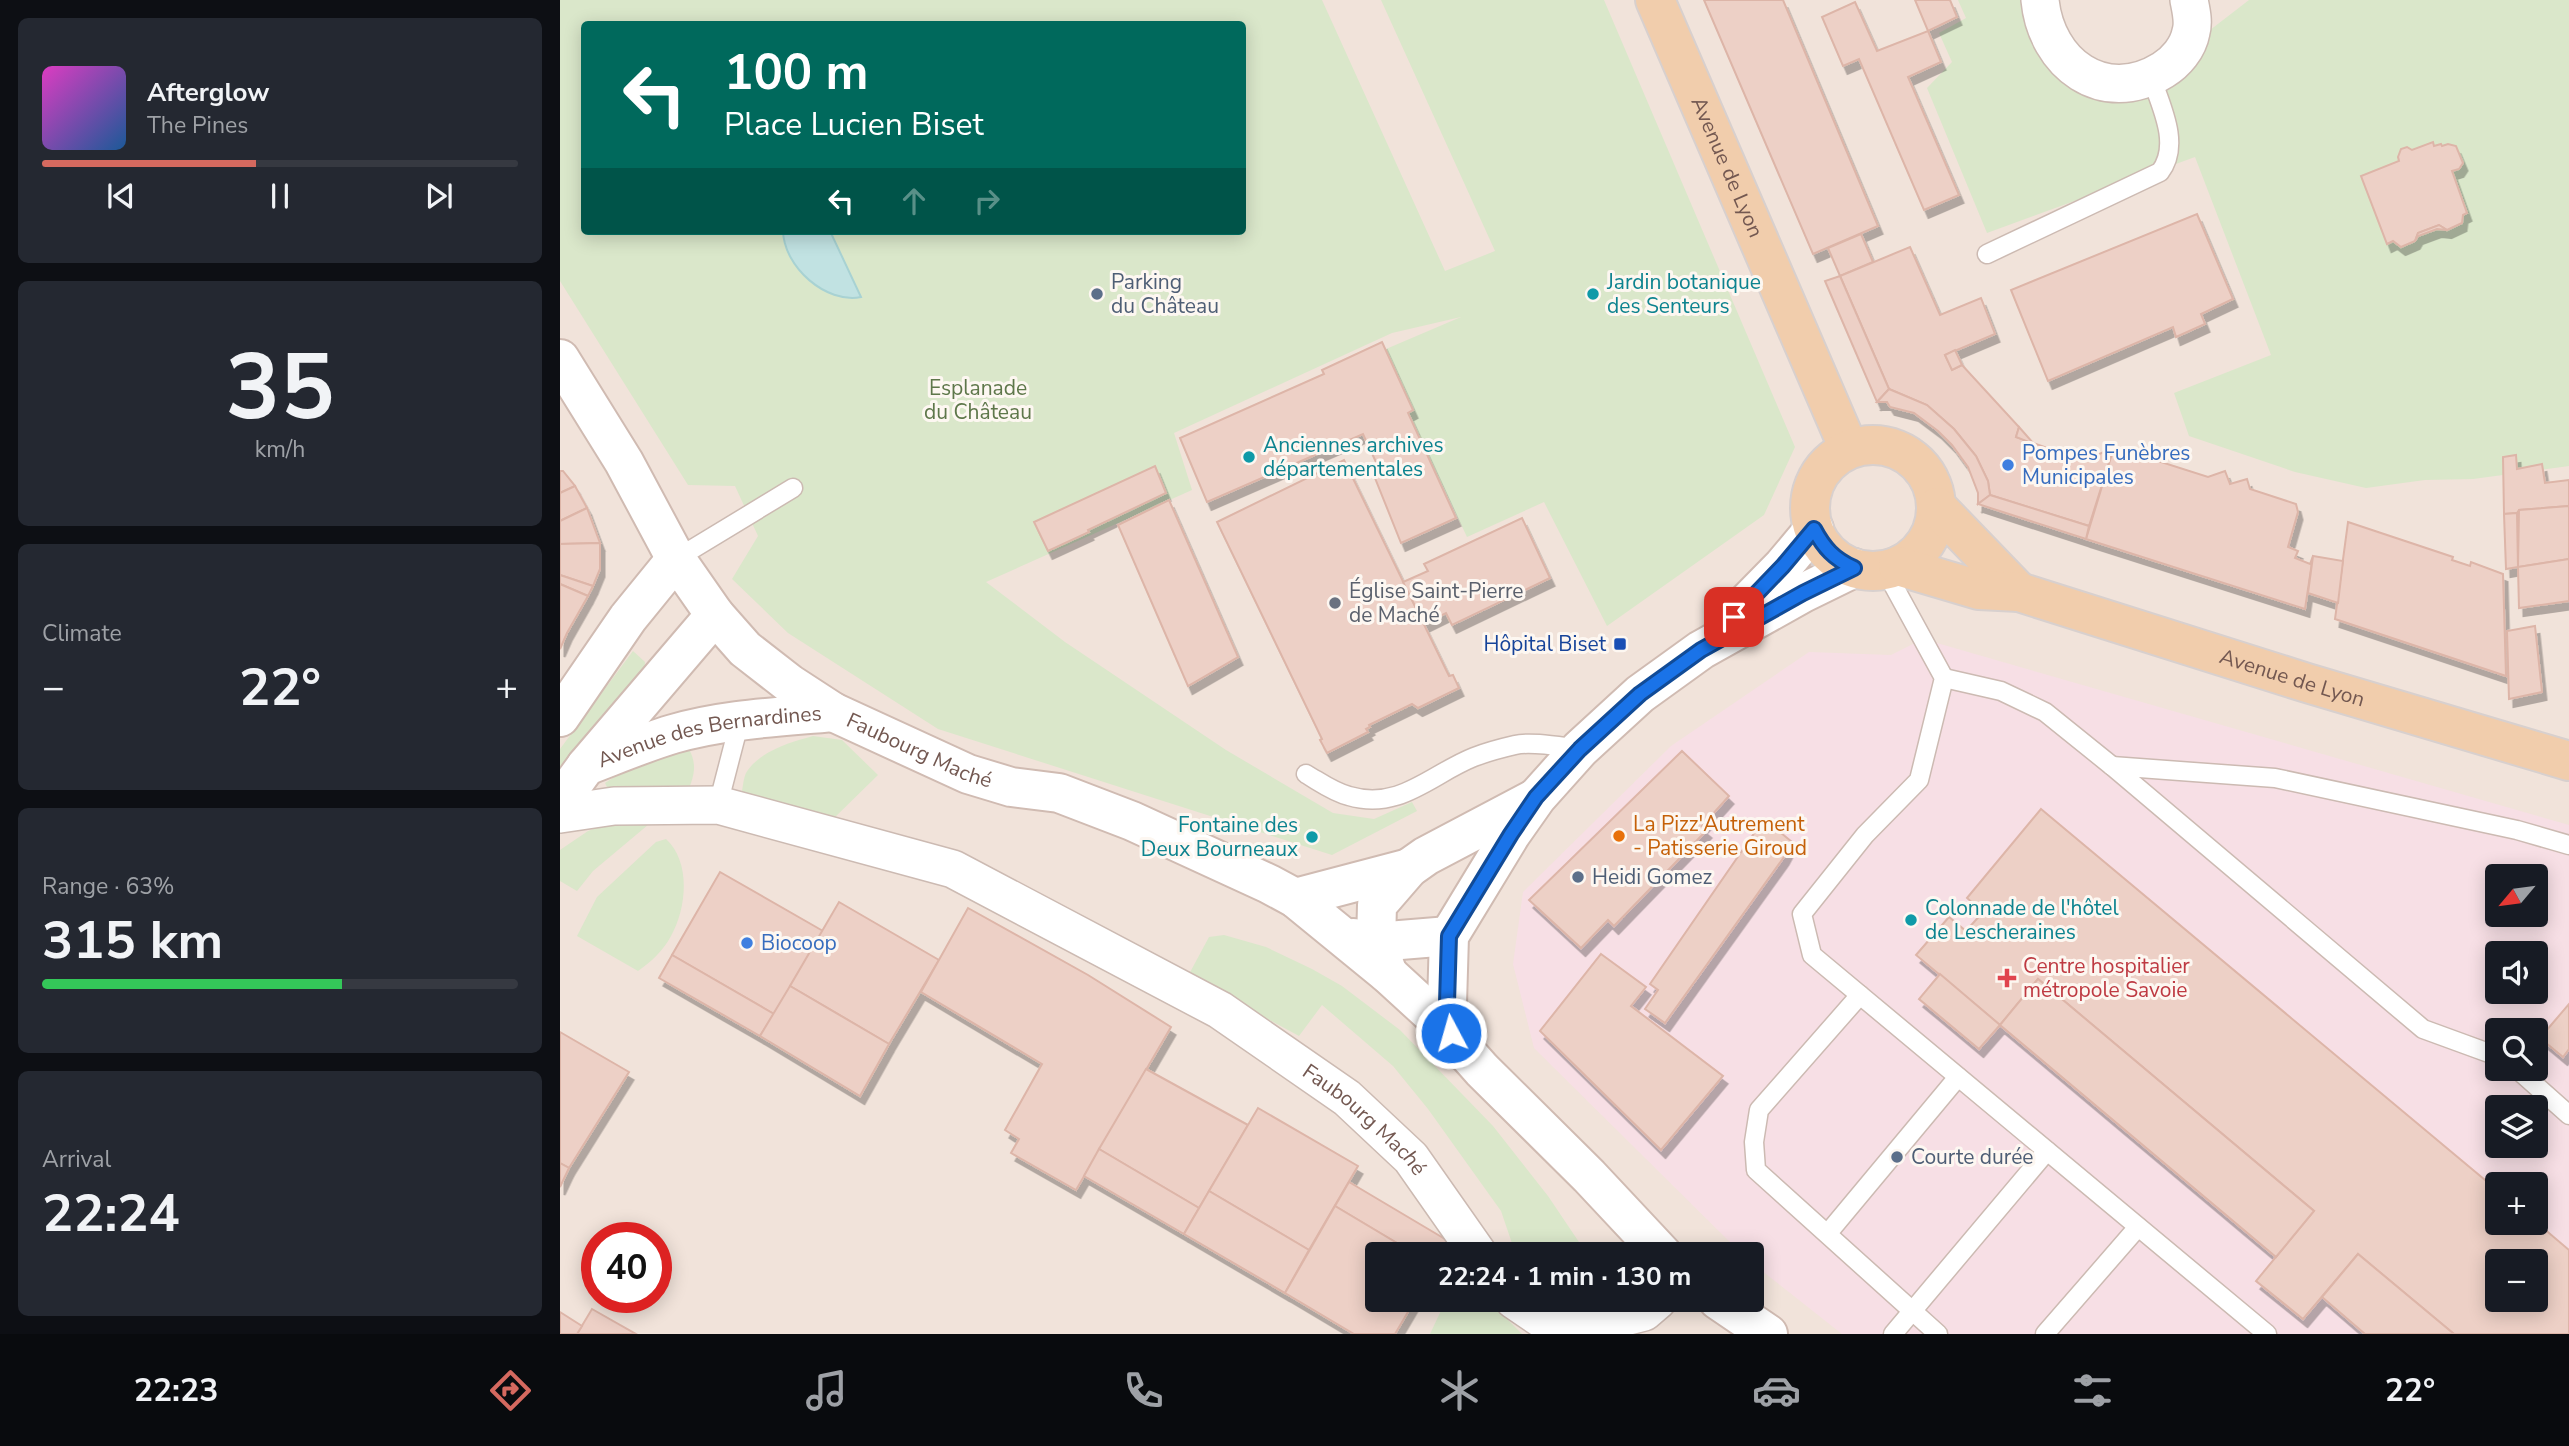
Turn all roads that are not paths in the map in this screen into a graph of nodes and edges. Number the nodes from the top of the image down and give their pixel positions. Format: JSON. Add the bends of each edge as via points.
{"nodes":[{"id":1,"x":1655,"y":0,"type":"edge"},
{"id":2,"x":2040,"y":0,"type":"edge"},
{"id":3,"x":2189,"y":0,"type":"edge"},
{"id":4,"x":2151,"y":77,"type":"junction"},
{"id":5,"x":1987,"y":254,"type":"dead end"},
{"id":6,"x":560,"y":359,"type":"edge"},
{"id":7,"x":1849,"y":449,"type":"junction"},
{"id":8,"x":793,"y":488,"type":"dead end"},
{"id":9,"x":1937,"y":507,"type":"junction"},
{"id":10,"x":1814,"y":529,"type":"junction"},
{"id":11,"x":676,"y":559,"type":"junction"},
{"id":12,"x":1879,"y":568,"type":"junction"},
{"id":13,"x":2019,"y":592,"type":"junction"},
{"id":14,"x":715,"y":615,"type":"junction"},
{"id":15,"x":1701,"y":650,"type":"junction"},
{"id":16,"x":1944,"y":678,"type":"junction"},
{"id":17,"x":833,"y":712,"type":"junction"},
{"id":18,"x":560,"y":718,"type":"edge"},
{"id":19,"x":740,"y":720,"type":"junction"},
{"id":20,"x":1580,"y":749,"type":"junction"},
{"id":21,"x":2569,"y":761,"type":"edge"},
{"id":22,"x":586,"y":766,"type":"junction"},
{"id":23,"x":2112,"y":766,"type":"junction"},
{"id":24,"x":1306,"y":774,"type":"dead end"},
{"id":25,"x":1536,"y":797,"type":"junction"},
{"id":26,"x":560,"y":802,"type":"edge"},
{"id":27,"x":718,"y":805,"type":"junction"},
{"id":28,"x":560,"y":814,"type":"edge"},
{"id":29,"x":2569,"y":845,"type":"edge"},
{"id":30,"x":1409,"y":868,"type":"junction"},
{"id":31,"x":1295,"y":898,"type":"junction"},
{"id":32,"x":1449,"y":936,"type":"junction"},
{"id":33,"x":1368,"y":950,"type":"junction"},
{"id":34,"x":1860,"y":995,"type":"junction"},
{"id":35,"x":1451,"y":1033,"type":"junction"},
{"id":36,"x":2485,"y":1052,"type":"edge"},
{"id":37,"x":1958,"y":1077,"type":"junction"},
{"id":38,"x":2531,"y":1081,"type":"edge"},
{"id":39,"x":2569,"y":1115,"type":"edge"},
{"id":40,"x":2047,"y":1151,"type":"junction"},
{"id":41,"x":2138,"y":1227,"type":"junction"},
{"id":42,"x":1828,"y":1233,"type":"junction"},
{"id":43,"x":1470,"y":1242,"type":"edge"},
{"id":44,"x":1651,"y":1242,"type":"edge"},
{"id":45,"x":1532,"y":1312,"type":"edge"},
{"id":46,"x":1644,"y":1312,"type":"edge"},
{"id":47,"x":1714,"y":1312,"type":"edge"},
{"id":48,"x":1736,"y":1312,"type":"edge"},
{"id":49,"x":1912,"y":1312,"type":"junction"},
{"id":50,"x":1733,"y":1334,"type":"edge"},
{"id":51,"x":1768,"y":1334,"type":"edge"},
{"id":52,"x":1893,"y":1334,"type":"edge"},
{"id":53,"x":1938,"y":1334,"type":"edge"},
{"id":54,"x":2045,"y":1334,"type":"edge"},
{"id":55,"x":2267,"y":1334,"type":"edge"}],
"edges":[{"from":1,"to":7,"type":"main road","name":"Avenue de Lyon"},
{"from":2,"to":4,"type":"street","via":[[2049,36],[2072,67],[2106,83]]},
{"from":3,"to":4,"type":"street","via":[[2192,31],[2184,50],[2170,66]]},
{"from":4,"to":5,"type":"lane","via":[[2169,142],[2169,157],[2160,172]]},
{"from":6,"to":11,"type":"main road","name":"Faubourg Maché"},
{"from":7,"to":9,"type":"main road","via":[[1869,444],[1908,454],[1924,468]]},
{"from":7,"to":10,"type":"main road","via":[[1828,464],[1813,485],[1810,509]]},
{"from":8,"to":11,"type":"lane"},
{"from":9,"to":12,"type":"main road","via":[[1926,543],[1914,557]]},
{"from":9,"to":13,"type":"main road","name":"Avenue de Lyon"},
{"from":10,"to":12,"type":"main road","via":[[1837,560]]},
{"from":10,"to":15,"type":"main road"},
{"from":11,"to":14,"type":"main road","name":"Faubourg Maché"},
{"from":11,"to":18,"type":"main road","via":[[628,618]]},
{"from":12,"to":13,"type":"main road","name":"Avenue de Lyon","via":[[1979,590]]},
{"from":12,"to":15,"type":"main road","via":[[1803,593]]},
{"from":12,"to":16,"type":"lane"},
{"from":13,"to":21,"type":"main road","name":"Avenue de Lyon"},
{"from":14,"to":17,"type":"main road","name":"Faubourg Maché","via":[[745,649]]},
{"from":14,"to":22,"type":"main road","name":"Avenue des Bernardines"},
{"from":15,"to":20,"type":"main road","via":[[1640,694]]},
{"from":16,"to":23,"type":"lane","via":[[2001,691],[2045,712]]},
{"from":16,"to":34,"type":"lane","via":[[1919,780],[1865,835],[1802,914],[1812,955]]},
{"from":17,"to":19,"type":"main road","name":"Avenue des Bernardines"},
{"from":17,"to":31,"type":"main road","name":"Faubourg Maché","via":[[968,774],[1011,787],[1059,793],[1132,821]]},
{"from":19,"to":22,"type":"main road","name":"Avenue des Bernardines","via":[[673,734]]},
{"from":19,"to":27,"type":"lane"},
{"from":20,"to":24,"type":"lane","via":[[1519,744],[1473,757],[1422,786],[1377,800],[1336,792]]},
{"from":20,"to":25,"type":"main road"},
{"from":22,"to":26,"type":"main road","name":"Avenue des Bernardines"},
{"from":23,"to":29,"type":"lane","via":[[2275,778]]},
{"from":23,"to":36,"type":"lane","via":[[2423,1029]]},
{"from":25,"to":30,"type":"main road"},
{"from":25,"to":32,"type":"main road"},
{"from":27,"to":28,"type":"street","name":"Faubourg Maché","via":[[614,806]]},
{"from":27,"to":43,"type":"street","name":"Faubourg Maché","via":[[953,869],[1220,1010],[1348,1098],[1411,1158]]},
{"from":30,"to":31,"type":"main road"},
{"from":30,"to":33,"type":"main road","via":[[1377,905]]},
{"from":31,"to":33,"type":"main road","name":"Faubourg Maché"},
{"from":32,"to":33,"type":"main road"},
{"from":32,"to":35,"type":"main road"},
{"from":33,"to":35,"type":"main road","name":"Faubourg Maché"},
{"from":34,"to":37,"type":"lane"},
{"from":34,"to":42,"type":"lane","via":[[1759,1110],[1754,1142],[1756,1170]]},
{"from":35,"to":44,"type":"main road","name":"Faubourg Maché"},
{"from":37,"to":40,"type":"lane"},
{"from":37,"to":42,"type":"lane"},
{"from":38,"to":39,"type":"lane"},
{"from":40,"to":41,"type":"lane"},
{"from":40,"to":49,"type":"lane"},
{"from":41,"to":54,"type":"lane"},
{"from":41,"to":55,"type":"lane"},
{"from":42,"to":49,"type":"lane"},
{"from":45,"to":46,"type":"street","via":[[1542,1319],[1594,1325]]},
{"from":47,"to":50,"type":"main road"},
{"from":48,"to":51,"type":"main road"},
{"from":49,"to":52,"type":"lane"},
{"from":49,"to":53,"type":"lane"}]}
